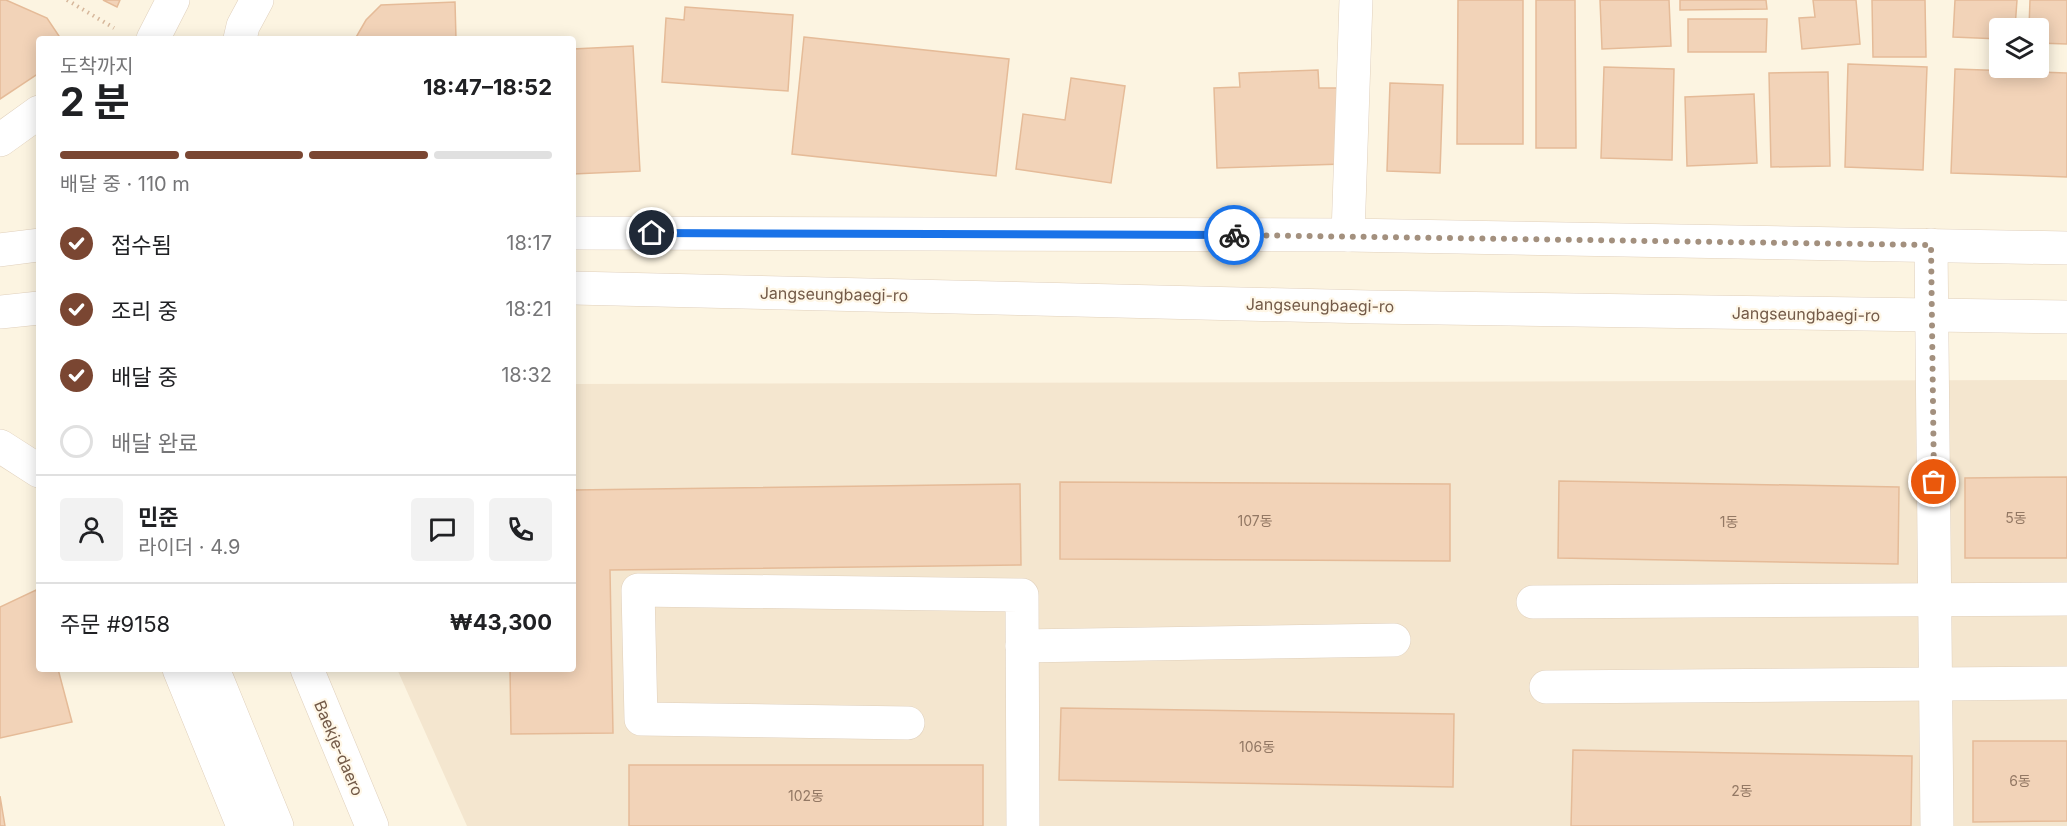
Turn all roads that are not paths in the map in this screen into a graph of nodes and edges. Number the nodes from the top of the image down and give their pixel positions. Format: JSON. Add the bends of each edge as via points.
{"nodes":[{"id":1,"x":173,"y":0,"type":"edge"},
{"id":2,"x":1356,"y":0,"type":"edge"},
{"id":3,"x":155,"y":36,"type":"edge"},
{"id":4,"x":36,"y":114,"type":"edge"},
{"id":5,"x":0,"y":140,"type":"edge"},
{"id":6,"x":576,"y":233,"type":"edge"},
{"id":7,"x":1348,"y":235,"type":"junction"},
{"id":8,"x":36,"y":245,"type":"edge"},
{"id":9,"x":1931,"y":245,"type":"junction"},
{"id":10,"x":2067,"y":248,"type":"edge"},
{"id":11,"x":0,"y":250,"type":"edge"},
{"id":12,"x":576,"y":288,"type":"edge"},
{"id":13,"x":36,"y":308,"type":"edge"},
{"id":14,"x":0,"y":312,"type":"edge"},
{"id":15,"x":1932,"y":316,"type":"junction"},
{"id":16,"x":2067,"y":317,"type":"edge"},
{"id":17,"x":0,"y":446,"type":"edge"},
{"id":18,"x":36,"y":469,"type":"edge"},
{"id":19,"x":2067,"y":599,"type":"edge"},
{"id":20,"x":1936,"y":600,"type":"junction"},
{"id":21,"x":1533,"y":602,"type":"dead end"},
{"id":22,"x":1394,"y":640,"type":"dead end"},
{"id":23,"x":1022,"y":646,"type":"junction"},
{"id":24,"x":180,"y":672,"type":"edge"},
{"id":25,"x":214,"y":672,"type":"edge"},
{"id":26,"x":308,"y":672,"type":"edge"},
{"id":27,"x":2067,"y":682,"type":"edge"},
{"id":28,"x":1936,"y":684,"type":"junction"},
{"id":29,"x":1546,"y":687,"type":"dead end"},
{"id":30,"x":908,"y":723,"type":"dead end"},
{"id":31,"x":243,"y":826,"type":"edge"},
{"id":32,"x":277,"y":826,"type":"edge"},
{"id":33,"x":372,"y":826,"type":"edge"},
{"id":34,"x":1023,"y":826,"type":"edge"},
{"id":35,"x":1937,"y":826,"type":"edge"}],
"edges":[{"from":1,"to":3,"type":"street"},
{"from":2,"to":7,"type":"street"},
{"from":4,"to":5,"type":"street"},
{"from":6,"to":7,"type":"street"},
{"from":7,"to":9,"type":"street"},
{"from":8,"to":11,"type":"street"},
{"from":9,"to":10,"type":"street"},
{"from":9,"to":15,"type":"street"},
{"from":12,"to":15,"type":"street","name":"Jangseungbaegi-ro"},
{"from":13,"to":14,"type":"street"},
{"from":15,"to":16,"type":"street","name":"Jangseungbaegi-ro"},
{"from":15,"to":20,"type":"street"},
{"from":17,"to":18,"type":"street"},
{"from":19,"to":20,"type":"street"},
{"from":20,"to":21,"type":"street"},
{"from":20,"to":28,"type":"street"},
{"from":22,"to":23,"type":"street"},
{"from":23,"to":30,"type":"street","via":[[1022,595],[638,591],[641,719]]},
{"from":23,"to":34,"type":"street"},
{"from":24,"to":31,"type":"street"},
{"from":25,"to":32,"type":"street"},
{"from":26,"to":33,"type":"street","name":"Baekje-daero"},
{"from":27,"to":28,"type":"street"},
{"from":28,"to":29,"type":"street"},
{"from":28,"to":35,"type":"street"}]}
